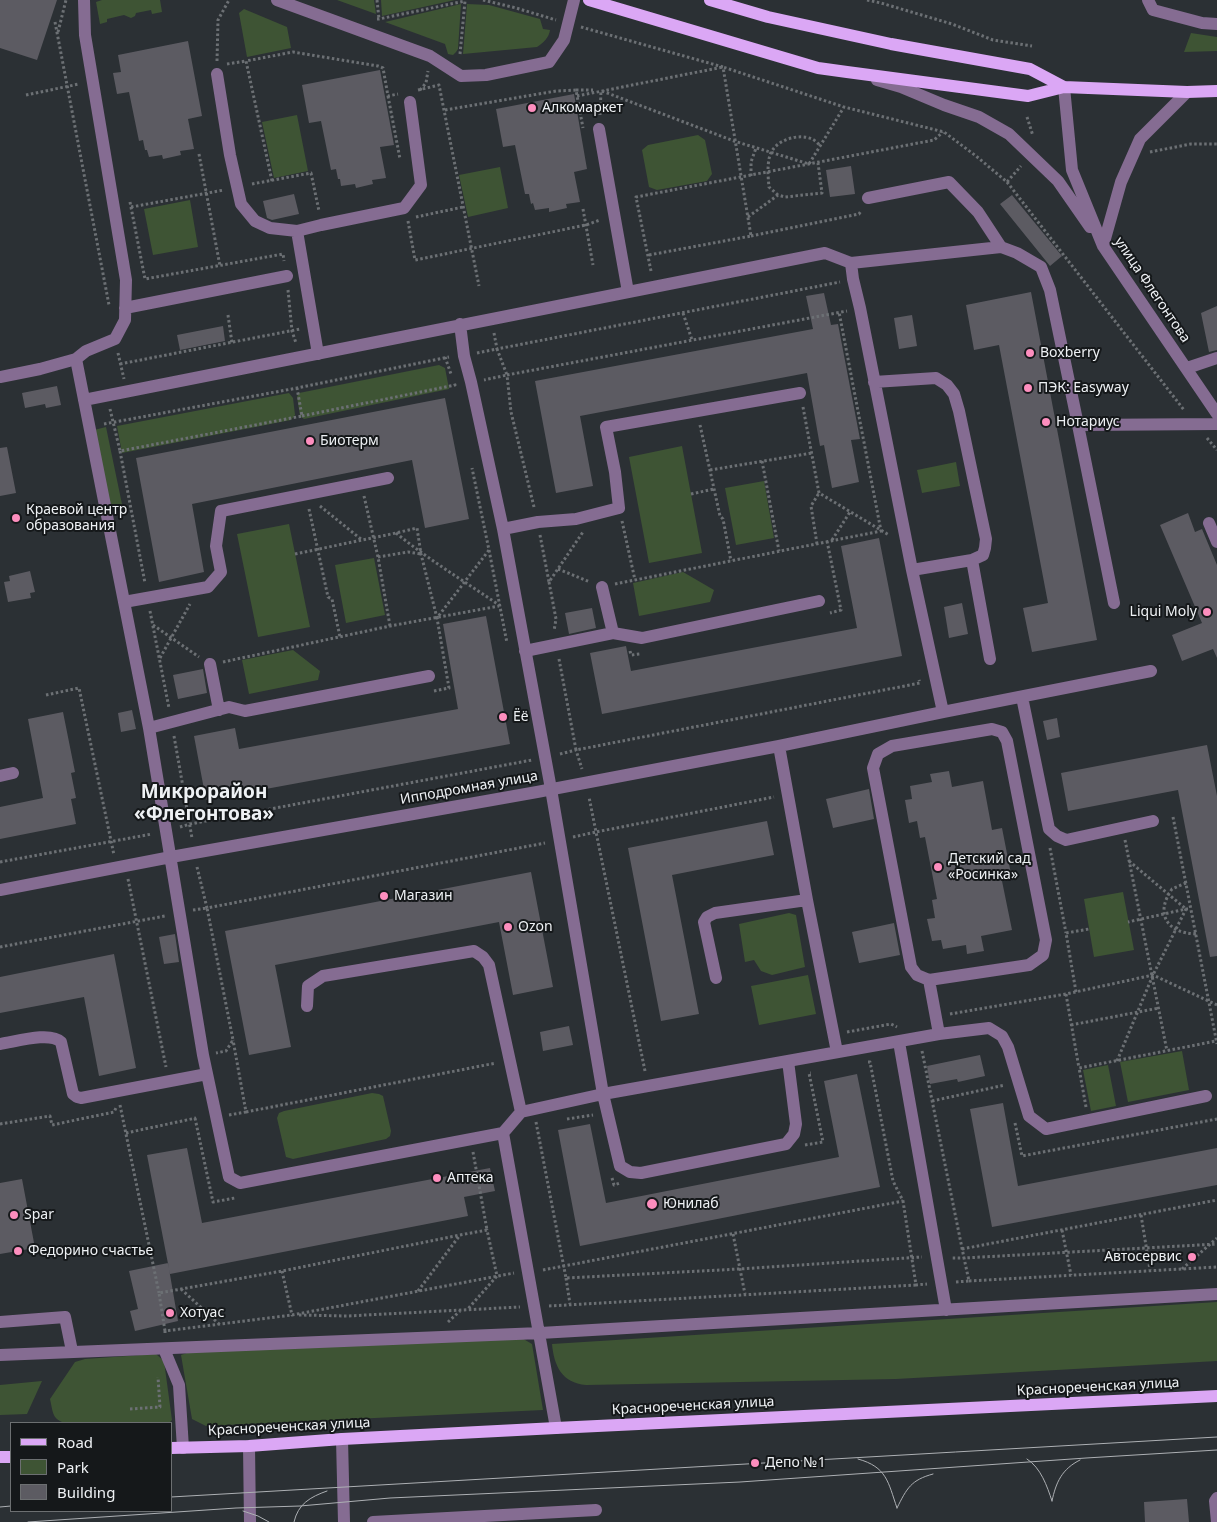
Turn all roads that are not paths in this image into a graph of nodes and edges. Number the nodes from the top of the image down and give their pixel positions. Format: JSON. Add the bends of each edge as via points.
{"nodes":[{"id":1,"x":84,"y":0,"type":"edge"},
{"id":2,"x":276,"y":0,"type":"edge"},
{"id":3,"x":574,"y":0,"type":"edge"},
{"id":4,"x":589,"y":0,"type":"edge"},
{"id":5,"x":710,"y":0,"type":"edge"},
{"id":6,"x":1148,"y":0,"type":"edge"},
{"id":7,"x":1217,"y":24,"type":"edge"},
{"id":8,"x":217,"y":70,"type":"road end"},
{"id":9,"x":847,"y":72,"type":"junction"},
{"id":10,"x":1064,"y":87,"type":"junction"},
{"id":11,"x":1217,"y":91,"type":"edge"},
{"id":12,"x":1187,"y":92,"type":"junction"},
{"id":13,"x":409,"y":95,"type":"road end"},
{"id":14,"x":599,"y":129,"type":"road end"},
{"id":15,"x":868,"y":198,"type":"road end"},
{"id":16,"x":297,"y":231,"type":"junction"},
{"id":17,"x":1103,"y":246,"type":"junction"},
{"id":18,"x":1001,"y":247,"type":"junction"},
{"id":19,"x":622,"y":255,"type":"junction"},
{"id":20,"x":608,"y":259,"type":"dead end"},
{"id":21,"x":852,"y":263,"type":"junction"},
{"id":22,"x":286,"y":276,"type":"road end"},
{"id":23,"x":628,"y":292,"type":"junction"},
{"id":24,"x":125,"y":308,"type":"junction"},
{"id":25,"x":460,"y":324,"type":"junction"},
{"id":26,"x":318,"y":354,"type":"junction"},
{"id":27,"x":1217,"y":358,"type":"edge"},
{"id":28,"x":76,"y":359,"type":"junction"},
{"id":29,"x":1187,"y":368,"type":"junction"},
{"id":30,"x":0,"y":377,"type":"edge"},
{"id":31,"x":874,"y":382,"type":"junction"},
{"id":32,"x":800,"y":393,"type":"road end"},
{"id":33,"x":84,"y":400,"type":"junction"},
{"id":34,"x":1217,"y":414,"type":"edge"},
{"id":35,"x":1217,"y":424,"type":"edge"},
{"id":36,"x":1078,"y":426,"type":"junction"},
{"id":37,"x":388,"y":478,"type":"dead end"},
{"id":38,"x":1209,"y":522,"type":"dead end"},
{"id":39,"x":503,"y":529,"type":"junction"},
{"id":40,"x":1217,"y":542,"type":"edge"},
{"id":41,"x":972,"y":560,"type":"junction"},
{"id":42,"x":912,"y":570,"type":"junction"},
{"id":43,"x":602,"y":587,"type":"road end"},
{"id":44,"x":819,"y":601,"type":"dead end"},
{"id":45,"x":124,"y":602,"type":"junction"},
{"id":46,"x":1114,"y":603,"type":"dead end"},
{"id":47,"x":613,"y":633,"type":"junction"},
{"id":48,"x":525,"y":651,"type":"junction"},
{"id":49,"x":990,"y":659,"type":"dead end"},
{"id":50,"x":210,"y":664,"type":"road end"},
{"id":51,"x":1151,"y":672,"type":"dead end"},
{"id":52,"x":429,"y":676,"type":"dead end"},
{"id":53,"x":1022,"y":697,"type":"junction"},
{"id":54,"x":219,"y":710,"type":"junction"},
{"id":55,"x":943,"y":712,"type":"junction"},
{"id":56,"x":149,"y":728,"type":"junction"},
{"id":57,"x":780,"y":746,"type":"junction"},
{"id":58,"x":13,"y":774,"type":"dead end"},
{"id":59,"x":0,"y":776,"type":"edge"},
{"id":60,"x":551,"y":789,"type":"junction"},
{"id":61,"x":1153,"y":821,"type":"dead end"},
{"id":62,"x":171,"y":857,"type":"junction"},
{"id":63,"x":0,"y":890,"type":"edge"},
{"id":64,"x":807,"y":900,"type":"junction"},
{"id":65,"x":716,"y":978,"type":"dead end"},
{"id":66,"x":929,"y":980,"type":"junction"},
{"id":67,"x":307,"y":1006,"type":"dead end"},
{"id":68,"x":939,"y":1034,"type":"junction"},
{"id":69,"x":899,"y":1042,"type":"junction"},
{"id":70,"x":0,"y":1044,"type":"edge"},
{"id":71,"x":837,"y":1052,"type":"junction"},
{"id":72,"x":788,"y":1061,"type":"junction"},
{"id":73,"x":207,"y":1074,"type":"junction"},
{"id":74,"x":603,"y":1094,"type":"junction"},
{"id":75,"x":1206,"y":1096,"type":"dead end"},
{"id":76,"x":521,"y":1112,"type":"junction"},
{"id":77,"x":503,"y":1133,"type":"junction"},
{"id":78,"x":1217,"y":1294,"type":"edge"},
{"id":79,"x":946,"y":1310,"type":"junction"},
{"id":80,"x":0,"y":1322,"type":"edge"},
{"id":81,"x":540,"y":1333,"type":"junction"},
{"id":82,"x":165,"y":1342,"type":"junction"},
{"id":83,"x":72,"y":1351,"type":"junction"},
{"id":84,"x":0,"y":1355,"type":"edge"},
{"id":85,"x":1217,"y":1396,"type":"edge"},
{"id":86,"x":556,"y":1428,"type":"junction"},
{"id":87,"x":342,"y":1439,"type":"junction"},
{"id":88,"x":249,"y":1446,"type":"junction"},
{"id":89,"x":177,"y":1448,"type":"edge"},
{"id":90,"x":1217,"y":1498,"type":"edge"},
{"id":91,"x":596,"y":1510,"type":"dead end"},
{"id":92,"x":250,"y":1522,"type":"edge"},
{"id":93,"x":344,"y":1522,"type":"edge"},
{"id":94,"x":373,"y":1522,"type":"edge"},
{"id":95,"x":1217,"y":1522,"type":"edge"}],
"edges":[{"from":1,"to":24,"type":"street","via":[[85,35],[126,280]]},
{"from":2,"to":3,"type":"street","via":[[430,56],[461,76],[486,75],[550,62],[564,40]]},
{"from":4,"to":9,"type":"main road","via":[[809,65]]},
{"from":5,"to":10,"type":"main road","via":[[768,17],[891,44],[1030,69]]},
{"from":6,"to":7,"type":"street","via":[[1153,10]]},
{"from":8,"to":16,"type":"street","via":[[230,155],[242,204],[254,221],[270,228]]},
{"from":9,"to":10,"type":"main road","via":[[1028,96]]},
{"from":9,"to":17,"type":"street","via":[[901,86],[979,117],[1010,134],[1058,181]]},
{"from":10,"to":12,"type":"main road"},
{"from":10,"to":17,"type":"street","name":"улица Флегонтова","via":[[1072,170]]},
{"from":11,"to":12,"type":"main road"},
{"from":12,"to":17,"type":"street","via":[[1140,139],[1121,182]]},
{"from":13,"to":16,"type":"street","via":[[421,185],[404,208]]},
{"from":14,"to":19,"type":"street"},
{"from":15,"to":18,"type":"street","via":[[949,182],[978,212]]},
{"from":16,"to":26,"type":"street"},
{"from":17,"to":29,"type":"street","name":"улица Флегонтова"},
{"from":18,"to":21,"type":"street"},
{"from":18,"to":36,"type":"street","via":[[1041,267],[1050,290]]},
{"from":19,"to":20,"type":"street"},
{"from":19,"to":23,"type":"street"},
{"from":21,"to":23,"type":"street","via":[[825,253]]},
{"from":21,"to":31,"type":"street"},
{"from":22,"to":24,"type":"street"},
{"from":23,"to":25,"type":"street"},
{"from":24,"to":28,"type":"street","via":[[125,320],[115,339],[86,351]]},
{"from":25,"to":26,"type":"street"},
{"from":25,"to":39,"type":"street","via":[[470,354],[471,382]]},
{"from":26,"to":33,"type":"street"},
{"from":27,"to":29,"type":"street"},
{"from":28,"to":30,"type":"street"},
{"from":28,"to":33,"type":"street"},
{"from":29,"to":34,"type":"street","name":"улица Флегонтова"},
{"from":31,"to":41,"type":"street","via":[[936,378],[954,394],[986,539],[982,555]]},
{"from":31,"to":42,"type":"street"},
{"from":32,"to":39,"type":"street","via":[[606,427],[619,508],[576,519]]},
{"from":33,"to":45,"type":"street"},
{"from":35,"to":36,"type":"street"},
{"from":36,"to":46,"type":"street"},
{"from":37,"to":45,"type":"street","via":[[222,511],[216,546],[221,572],[208,587]]},
{"from":38,"to":40,"type":"street"},
{"from":39,"to":48,"type":"street"},
{"from":41,"to":42,"type":"street"},
{"from":41,"to":49,"type":"street"},
{"from":42,"to":55,"type":"street"},
{"from":43,"to":47,"type":"street"},
{"from":44,"to":47,"type":"street","via":[[642,638]]},
{"from":45,"to":56,"type":"street"},
{"from":47,"to":48,"type":"street"},
{"from":48,"to":60,"type":"street"},
{"from":50,"to":54,"type":"street"},
{"from":51,"to":53,"type":"street","name":"Ипподромная улица"},
{"from":52,"to":54,"type":"street","via":[[245,711],[229,707]]},
{"from":53,"to":55,"type":"street","name":"Ипподромная улица"},
{"from":53,"to":61,"type":"street","via":[[1049,829],[1066,840]]},
{"from":54,"to":56,"type":"street"},
{"from":55,"to":57,"type":"street","name":"Ипподромная улица"},
{"from":56,"to":62,"type":"street"},
{"from":57,"to":60,"type":"street","name":"Ипподромная улица"},
{"from":57,"to":64,"type":"street"},
{"from":58,"to":59,"type":"street"},
{"from":60,"to":62,"type":"street","name":"Ипподромная улица"},
{"from":60,"to":74,"type":"street"},
{"from":62,"to":63,"type":"street","name":"Ипподромная улица"},
{"from":62,"to":73,"type":"street"},
{"from":64,"to":65,"type":"street","via":[[715,913],[707,917],[704,922]]},
{"from":64,"to":71,"type":"street"},
{"from":66,"to":66,"type":"street","via":[[917,976],[911,967],[873,768],[878,754],[892,746],[992,729],[1002,732],[1007,741],[1046,940],[1044,948],[1042,955],[1029,965]]},
{"from":66,"to":68,"type":"street"},
{"from":67,"to":76,"type":"street","via":[[308,986],[323,976],[474,951],[489,965]]},
{"from":68,"to":69,"type":"street"},
{"from":68,"to":75,"type":"street","via":[[989,1028],[1002,1036],[1029,1116],[1046,1129]]},
{"from":69,"to":71,"type":"street"},
{"from":69,"to":79,"type":"street"},
{"from":70,"to":73,"type":"street","via":[[45,1037],[58,1039],[73,1094],[81,1098]]},
{"from":71,"to":72,"type":"street"},
{"from":72,"to":74,"type":"street"},
{"from":72,"to":74,"type":"street","via":[[796,1124],[794,1134],[786,1144],[641,1172],[630,1172],[620,1166]]},
{"from":73,"to":77,"type":"street","via":[[229,1176],[240,1184]]},
{"from":74,"to":76,"type":"street"},
{"from":76,"to":77,"type":"street"},
{"from":77,"to":81,"type":"street"},
{"from":78,"to":79,"type":"street"},
{"from":79,"to":81,"type":"street"},
{"from":80,"to":83,"type":"street","via":[[65,1317]]},
{"from":81,"to":82,"type":"street"},
{"from":81,"to":86,"type":"street"},
{"from":82,"to":83,"type":"street"},
{"from":82,"to":89,"type":"street","via":[[179,1385]]},
{"from":83,"to":84,"type":"street"},
{"from":85,"to":86,"type":"main road","name":"Краснореченская улица"},
{"from":86,"to":87,"type":"main road","name":"Краснореченская улица"},
{"from":87,"to":88,"type":"main road","name":"Краснореченская улица"},
{"from":87,"to":93,"type":"street"},
{"from":88,"to":89,"type":"main road","name":"Краснореченская улица"},
{"from":88,"to":92,"type":"street"},
{"from":90,"to":95,"type":"street"},
{"from":91,"to":94,"type":"street"}]}
